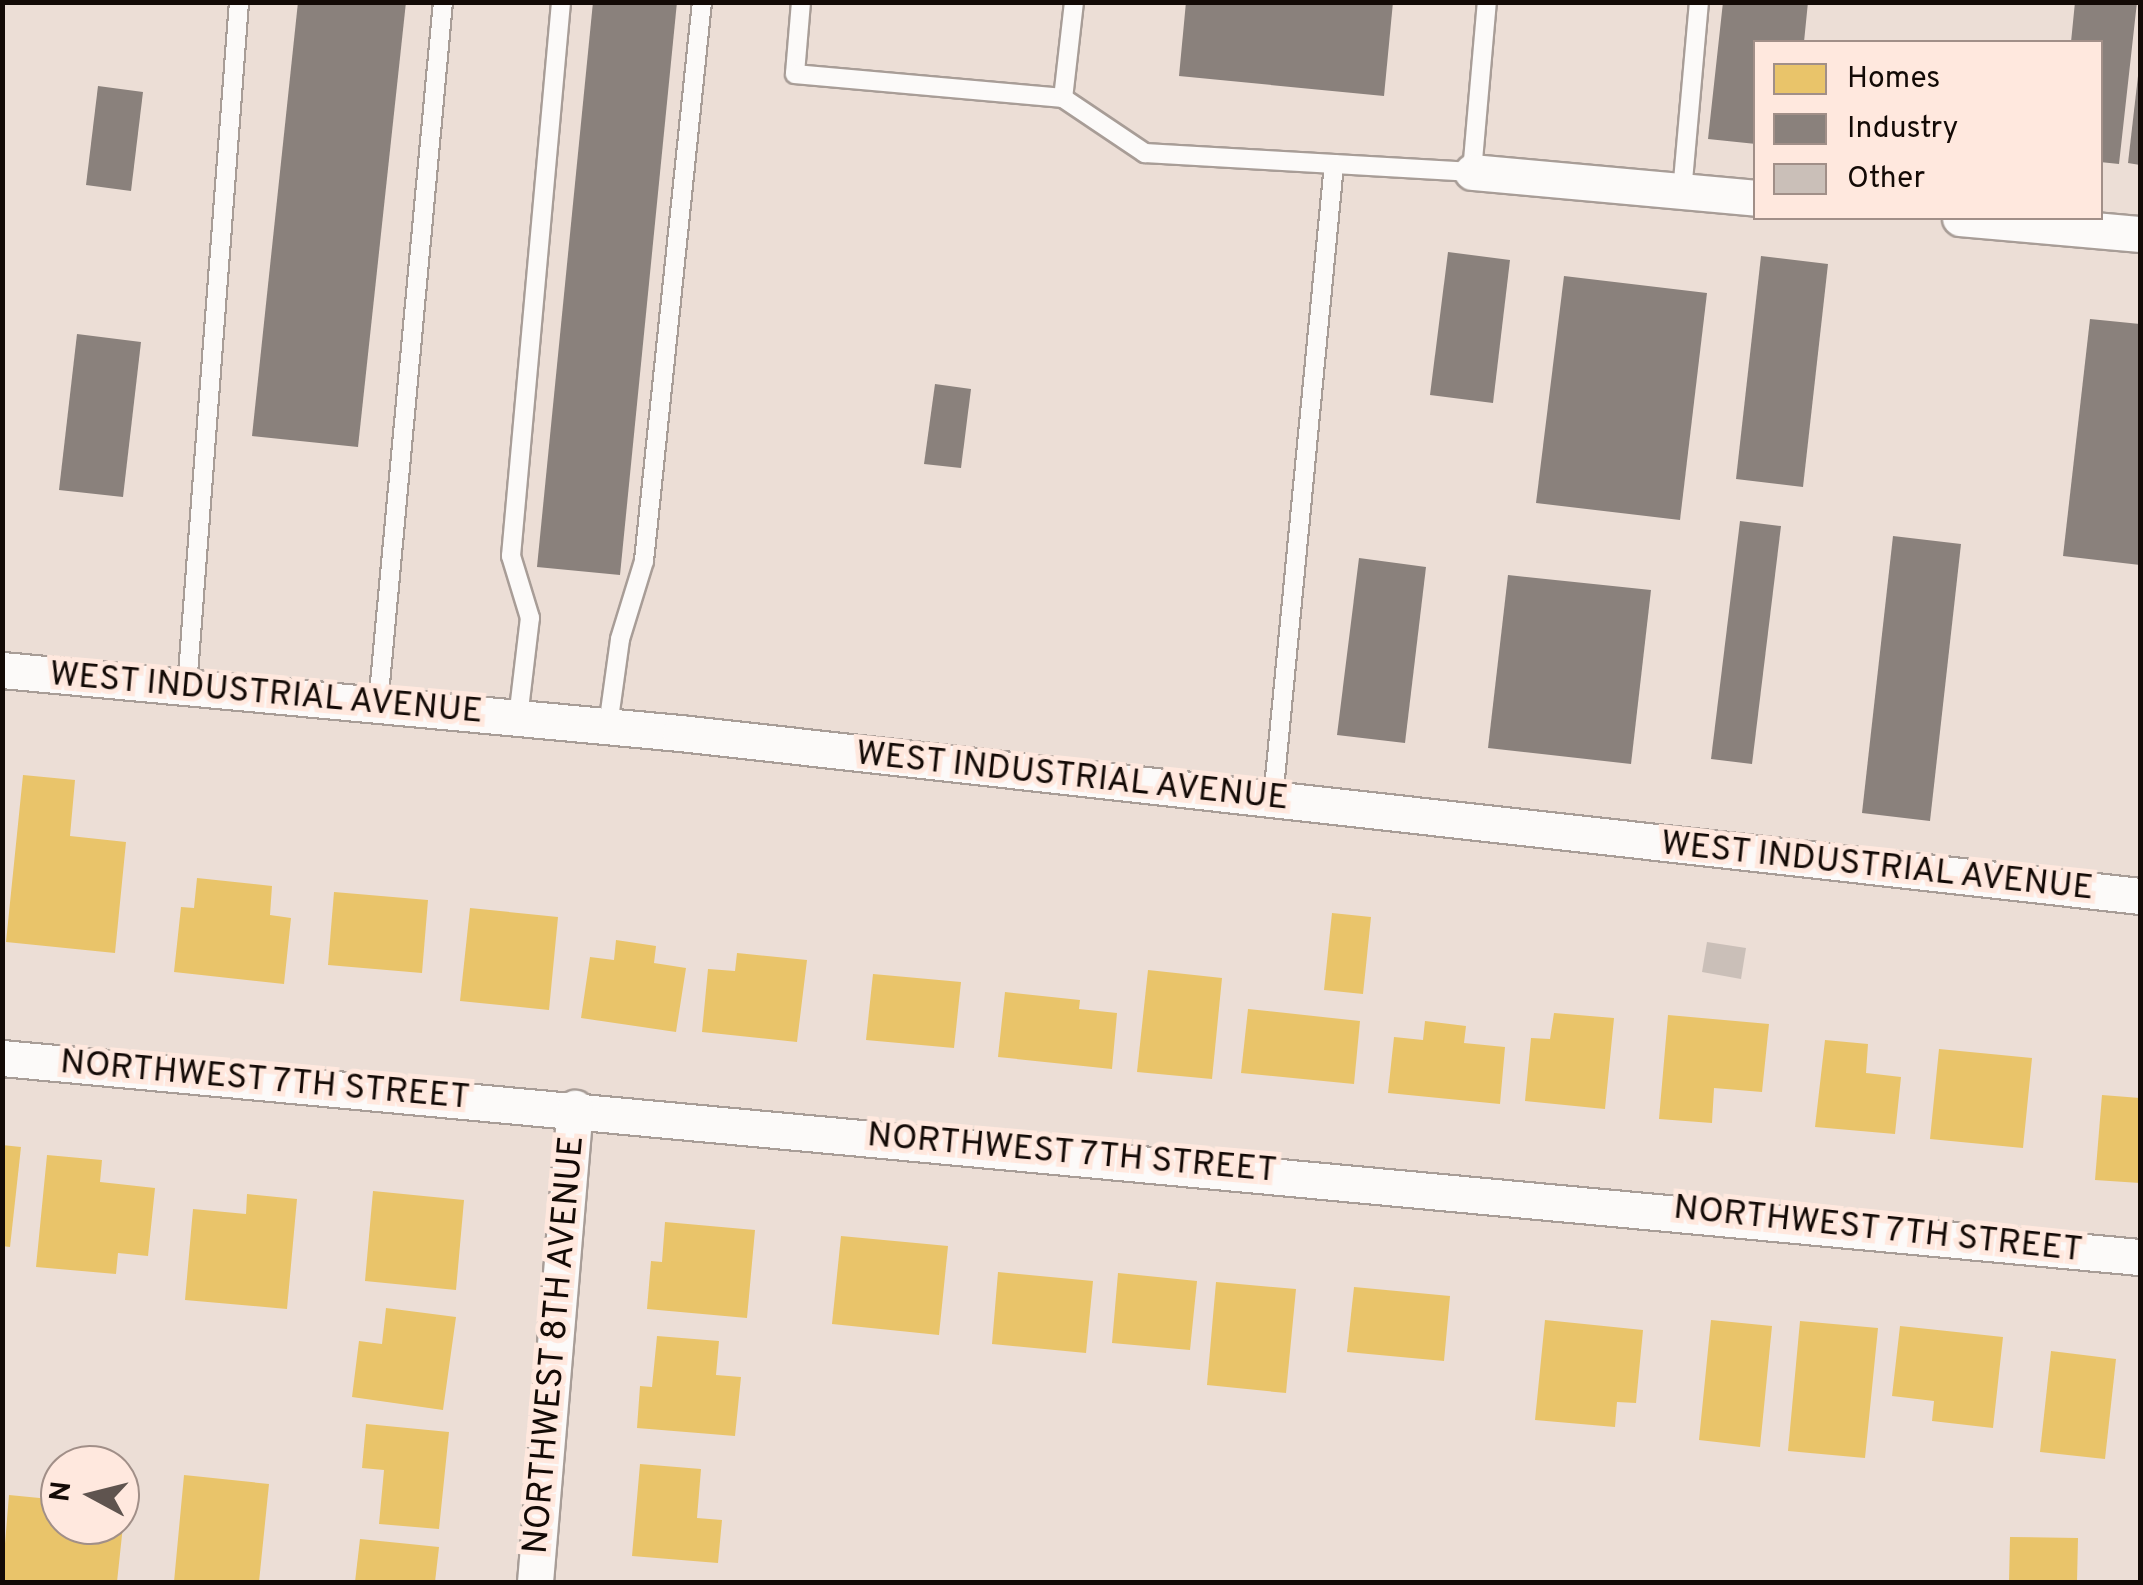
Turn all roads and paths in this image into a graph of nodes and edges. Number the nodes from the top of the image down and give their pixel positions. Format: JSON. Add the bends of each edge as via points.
{"nodes":[{"id":1,"x":239,"y":2,"type":"edge"},
{"id":2,"x":442,"y":2,"type":"edge"},
{"id":3,"x":562,"y":2,"type":"edge"},
{"id":4,"x":702,"y":2,"type":"edge"},
{"id":5,"x":801,"y":2,"type":"edge"},
{"id":6,"x":1074,"y":2,"type":"edge"},
{"id":7,"x":1487,"y":2,"type":"edge"},
{"id":8,"x":1698,"y":2,"type":"edge"},
{"id":9,"x":1062,"y":98,"type":"junction"},
{"id":10,"x":1334,"y":164,"type":"junction"},
{"id":11,"x":1472,"y":172,"type":"junction"},
{"id":12,"x":1682,"y":192,"type":"junction"},
{"id":13,"x":1753,"y":198,"type":"edge"},
{"id":14,"x":1982,"y":220,"type":"edge"},
{"id":15,"x":2140,"y":234,"type":"edge"},
{"id":16,"x":2,"y":670,"type":"edge"},
{"id":17,"x":187,"y":687,"type":"junction"},
{"id":18,"x":378,"y":705,"type":"junction"},
{"id":19,"x":518,"y":718,"type":"junction"},
{"id":20,"x":608,"y":726,"type":"junction"},
{"id":21,"x":1273,"y":799,"type":"junction"},
{"id":22,"x":2140,"y":896,"type":"edge"},
{"id":23,"x":2,"y":1058,"type":"edge"},
{"id":24,"x":575,"y":1108,"type":"junction"},
{"id":25,"x":2140,"y":1257,"type":"edge"},
{"id":26,"x":536,"y":1582,"type":"edge"}],
"edges":[{"from":1,"to":17,"type":"lane"},
{"from":2,"to":18,"type":"lane"},
{"from":3,"to":19,"type":"lane","via":[[511,556],[530,618]]},
{"from":4,"to":20,"type":"lane","via":[[644,561],[620,639]]},
{"from":5,"to":9,"type":"lane","via":[[795,74]]},
{"from":6,"to":9,"type":"lane"},
{"from":7,"to":11,"type":"lane"},
{"from":8,"to":12,"type":"lane"},
{"from":9,"to":10,"type":"lane","via":[[1145,153]]},
{"from":10,"to":11,"type":"lane"},
{"from":10,"to":21,"type":"lane"},
{"from":11,"to":12,"type":"street"},
{"from":12,"to":13,"type":"street"},
{"from":14,"to":15,"type":"street"},
{"from":16,"to":17,"type":"street","name":"WEST INDUSTRIAL AVENUE"},
{"from":17,"to":18,"type":"street","name":"WEST INDUSTRIAL AVENUE"},
{"from":18,"to":19,"type":"street","name":"WEST INDUSTRIAL AVENUE"},
{"from":19,"to":20,"type":"street","name":"WEST INDUSTRIAL AVENUE"},
{"from":20,"to":21,"type":"street","name":"WEST INDUSTRIAL AVENUE"},
{"from":21,"to":22,"type":"street","name":"WEST INDUSTRIAL AVENUE"},
{"from":23,"to":24,"type":"street","name":"NORTHWEST 7TH STREET"},
{"from":24,"to":25,"type":"street","name":"NORTHWEST 7TH STREET"},
{"from":24,"to":26,"type":"street","name":"NORTHWEST 8TH AVENUE"}]}
